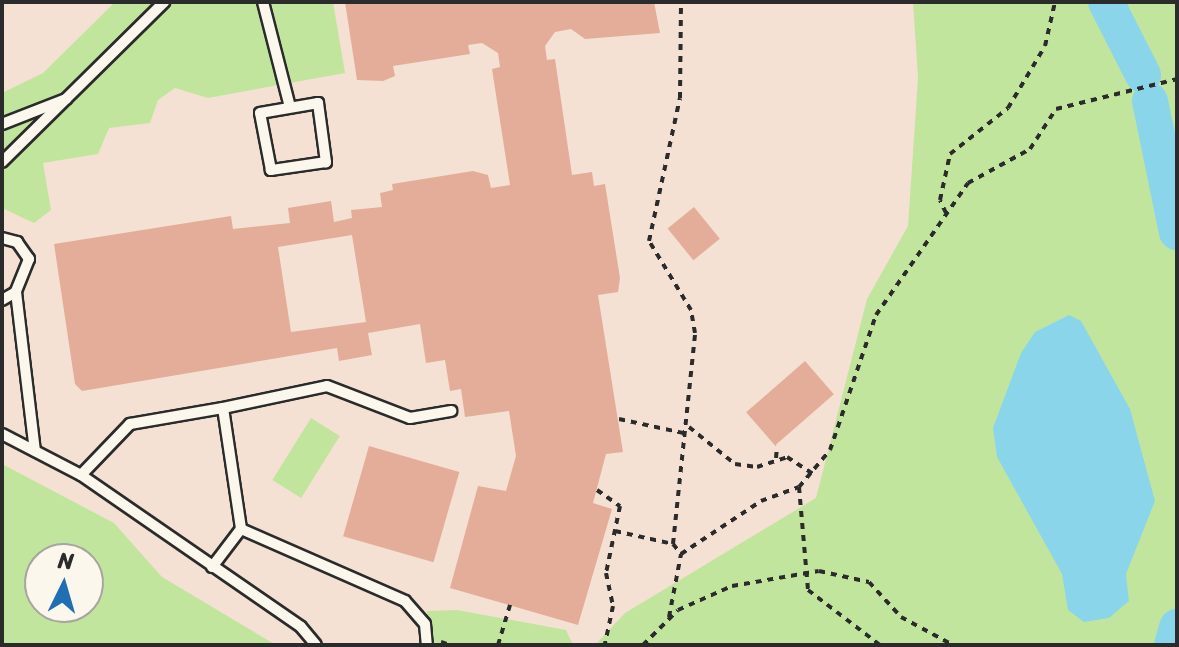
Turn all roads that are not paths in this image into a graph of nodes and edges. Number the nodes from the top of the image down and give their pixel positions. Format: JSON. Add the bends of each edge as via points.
{"nodes":[{"id":1,"x":164,"y":2,"type":"edge"},
{"id":2,"x":263,"y":2,"type":"edge"},
{"id":3,"x":72,"y":97,"type":"junction"},
{"id":4,"x":290,"y":107,"type":"junction"},
{"id":5,"x":2,"y":124,"type":"edge"},
{"id":6,"x":2,"y":162,"type":"edge"},
{"id":7,"x":2,"y":238,"type":"edge"},
{"id":8,"x":16,"y":292,"type":"junction"},
{"id":9,"x":2,"y":300,"type":"edge"},
{"id":10,"x":223,"y":408,"type":"junction"},
{"id":11,"x":451,"y":411,"type":"dead end"},
{"id":12,"x":2,"y":434,"type":"edge"},
{"id":13,"x":35,"y":451,"type":"junction"},
{"id":14,"x":81,"y":475,"type":"junction"},
{"id":15,"x":241,"y":529,"type":"junction"},
{"id":16,"x":212,"y":567,"type":"junction"},
{"id":17,"x":316,"y":645,"type":"edge"},
{"id":18,"x":427,"y":645,"type":"edge"}],
"edges":[{"from":1,"to":3,"type":"lane"},
{"from":2,"to":4,"type":"lane"},
{"from":3,"to":5,"type":"lane"},
{"from":3,"to":6,"type":"lane"},
{"from":4,"to":4,"type":"lane","via":[[260,113],[271,170],[326,162],[318,103]]},
{"from":7,"to":8,"type":"lane","via":[[17,242],[29,259]]},
{"from":8,"to":9,"type":"lane"},
{"from":8,"to":13,"type":"lane"},
{"from":10,"to":11,"type":"lane","via":[[327,386],[410,418]]},
{"from":10,"to":14,"type":"lane","via":[[130,424]]},
{"from":10,"to":15,"type":"lane"},
{"from":12,"to":13,"type":"lane"},
{"from":13,"to":14,"type":"lane"},
{"from":14,"to":16,"type":"lane"},
{"from":15,"to":16,"type":"lane"},
{"from":15,"to":18,"type":"lane","via":[[405,601],[425,624]]},
{"from":16,"to":17,"type":"lane"}]}
